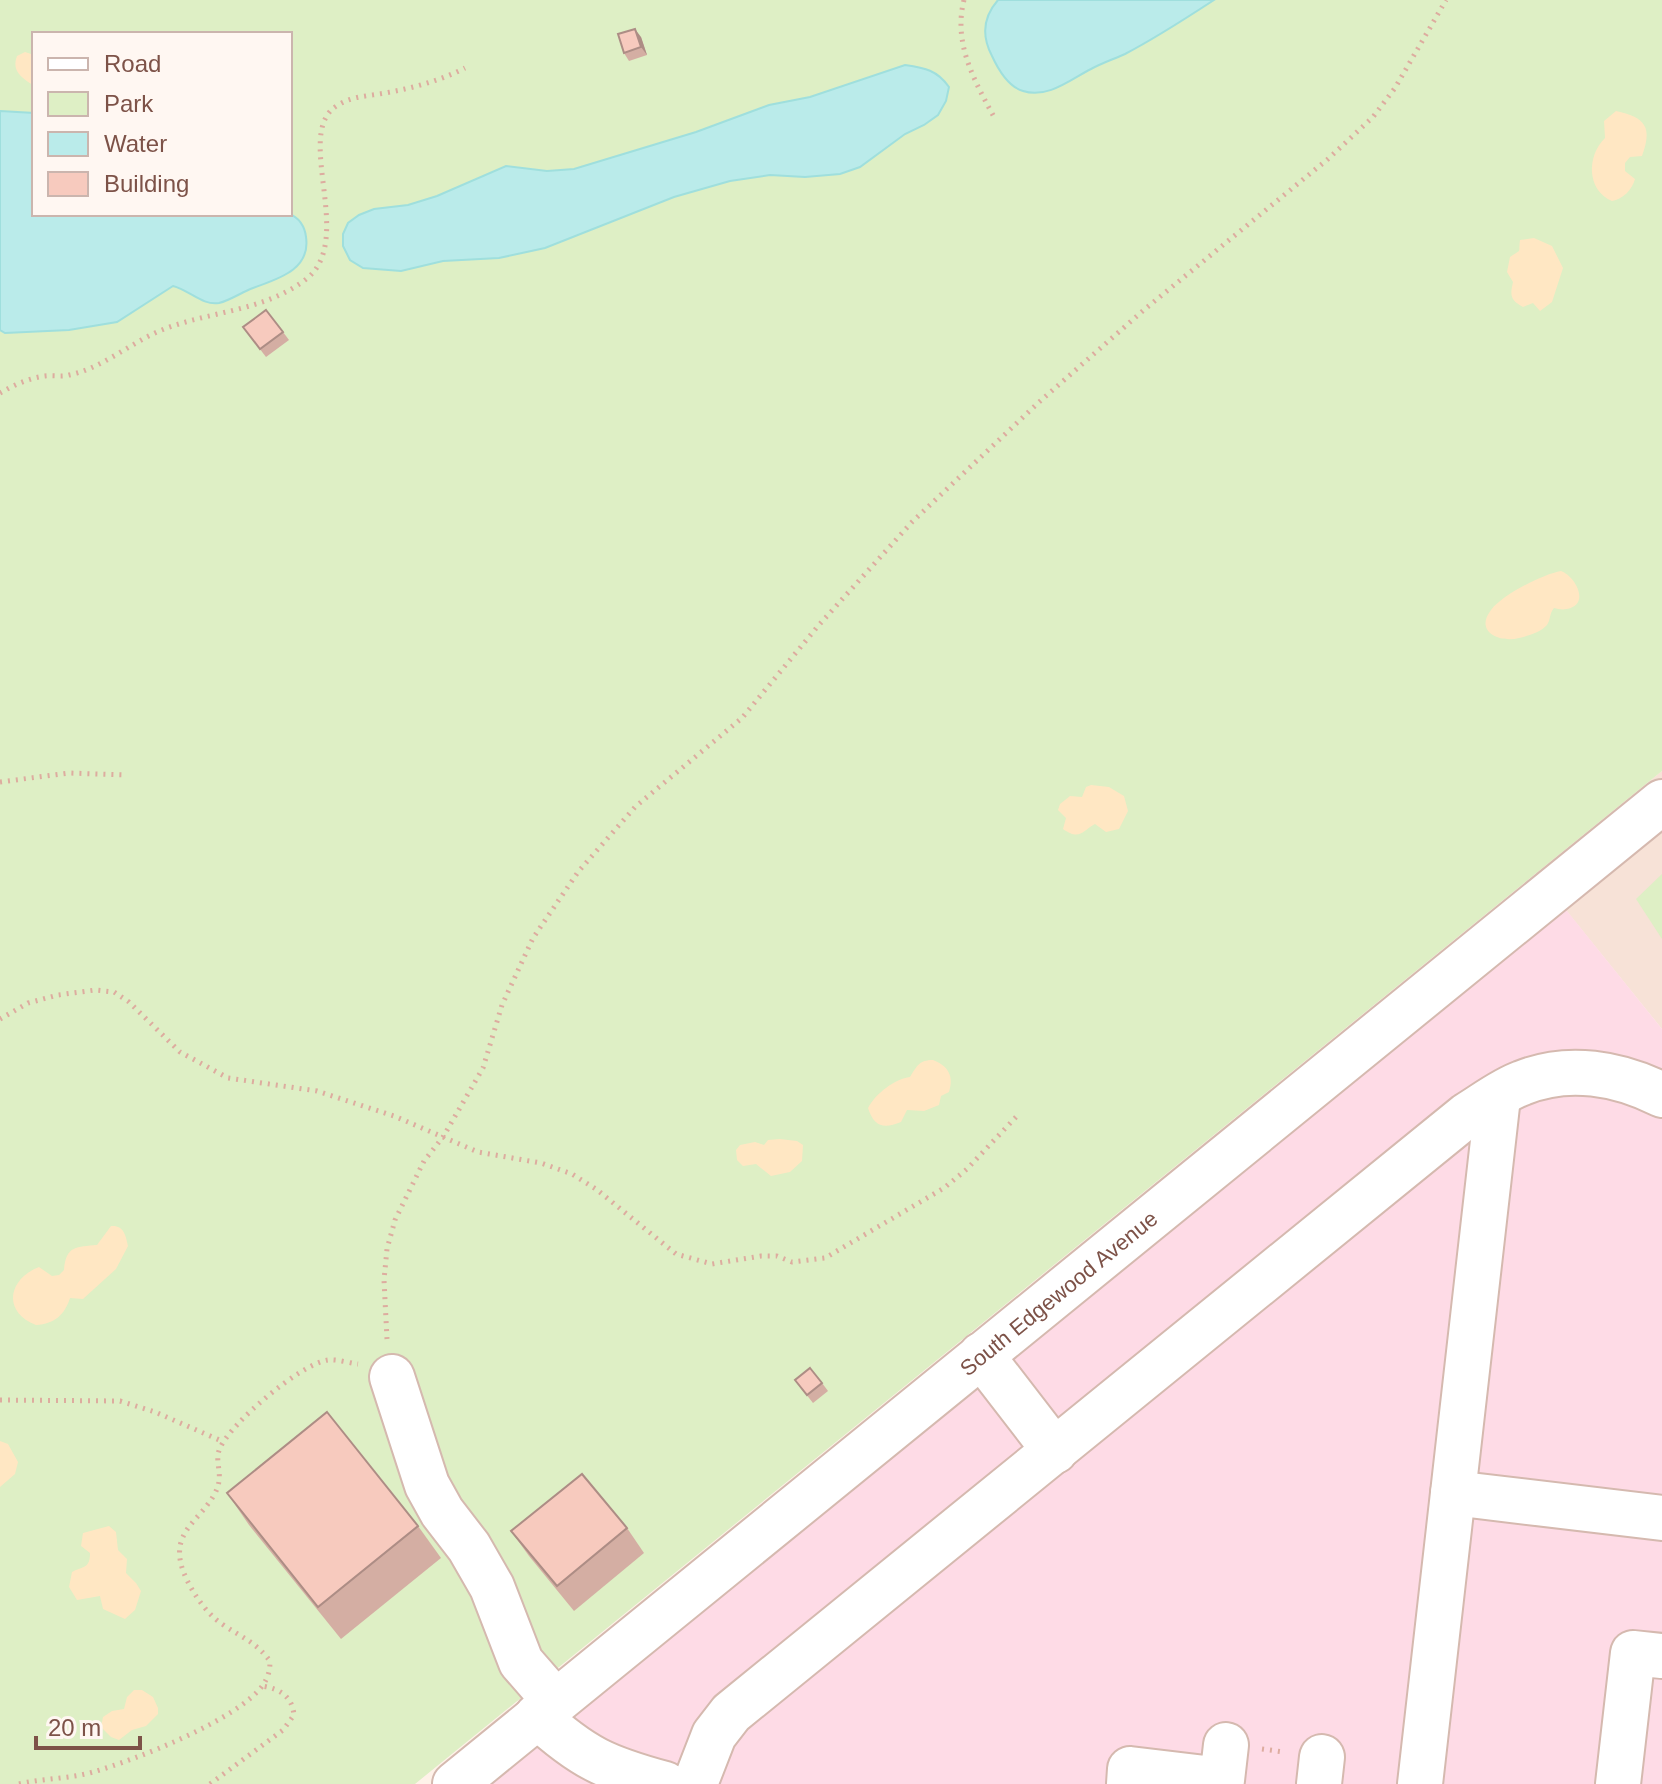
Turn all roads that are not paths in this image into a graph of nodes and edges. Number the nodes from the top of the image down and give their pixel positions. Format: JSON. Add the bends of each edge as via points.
{"nodes":[{"id":1,"x":1662,"y":802,"type":"edge"},
{"id":2,"x":1662,"y":1095,"type":"edge"},
{"id":3,"x":1498,"y":1097,"type":"junction"},
{"id":4,"x":981,"y":1355,"type":"junction"},
{"id":5,"x":392,"y":1377,"type":"road end"},
{"id":6,"x":1055,"y":1451,"type":"junction"},
{"id":7,"x":1453,"y":1493,"type":"junction"},
{"id":8,"x":1662,"y":1518,"type":"edge"},
{"id":9,"x":1662,"y":1656,"type":"edge"},
{"id":10,"x":546,"y":1708,"type":"junction"},
{"id":11,"x":1226,"y":1745,"type":"road end"},
{"id":12,"x":455,"y":1784,"type":"edge"},
{"id":13,"x":665,"y":1784,"type":"edge"},
{"id":14,"x":695,"y":1784,"type":"edge"},
{"id":15,"x":1129,"y":1784,"type":"edge"},
{"id":16,"x":1420,"y":1784,"type":"edge"},
{"id":17,"x":1618,"y":1784,"type":"edge"}],
"edges":[{"from":1,"to":4,"type":"street","name":"South Edgewood Avenue"},
{"from":2,"to":3,"type":"street","via":[[1608,1074],[1575,1074],[1519,1083]]},
{"from":3,"to":6,"type":"street","via":[[1467,1115]]},
{"from":3,"to":7,"type":"street"},
{"from":4,"to":6,"type":"street"},
{"from":4,"to":10,"type":"street","name":"South Edgewood Avenue"},
{"from":5,"to":10,"type":"street","via":[[427,1485],[492,1587],[521,1662]]},
{"from":6,"to":14,"type":"street","via":[[731,1713],[714,1735]]},
{"from":7,"to":8,"type":"street"},
{"from":7,"to":16,"type":"street"},
{"from":9,"to":17,"type":"street","via":[[1633,1653]]},
{"from":10,"to":12,"type":"street","name":"South Edgewood Avenue"},
{"from":10,"to":13,"type":"street","via":[[569,1745],[598,1763]]},
{"from":11,"to":15,"type":"street","via":[[1222,1780],[1130,1769]]}]}
